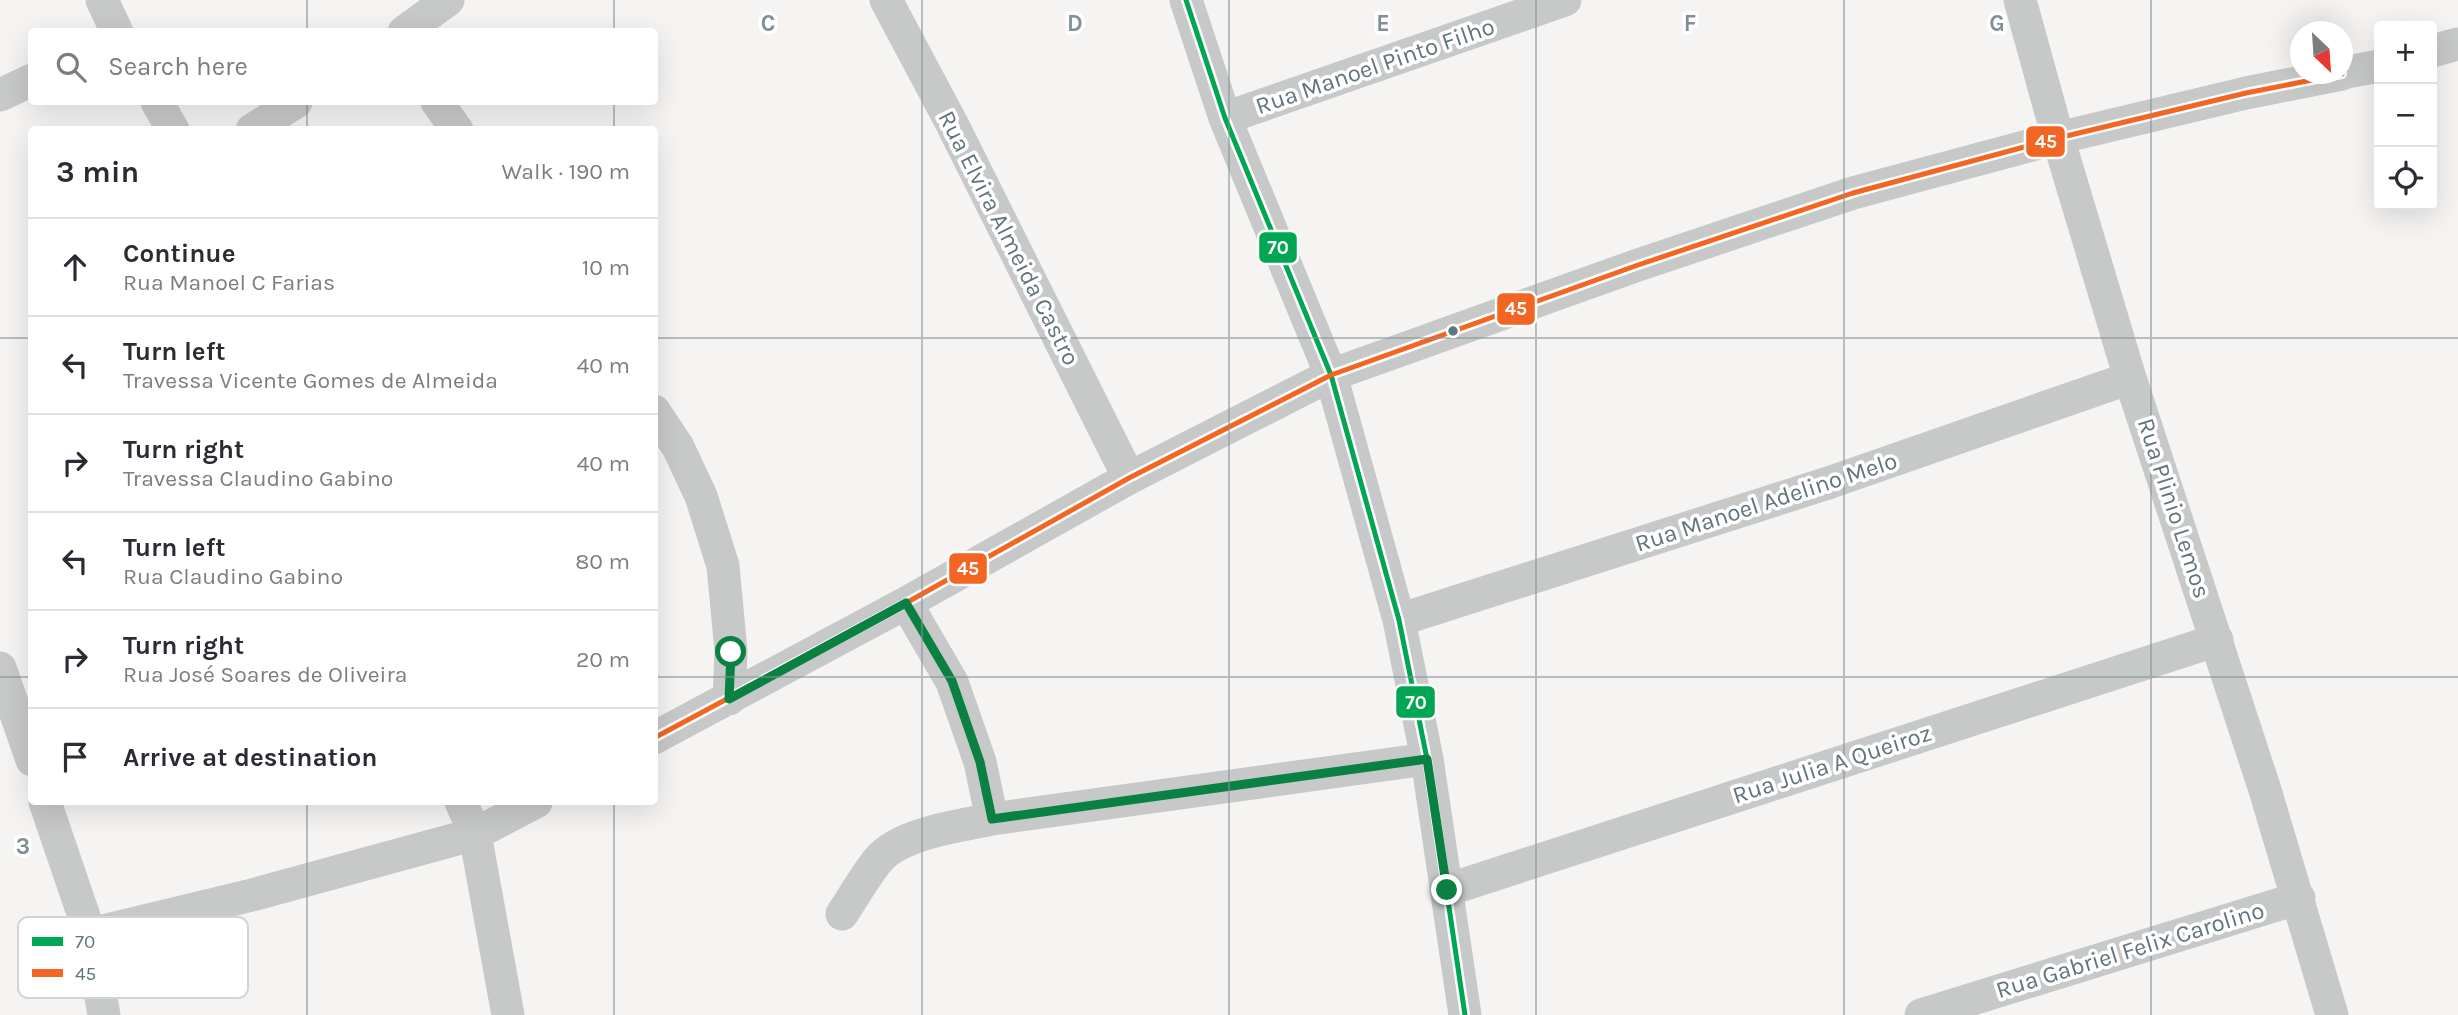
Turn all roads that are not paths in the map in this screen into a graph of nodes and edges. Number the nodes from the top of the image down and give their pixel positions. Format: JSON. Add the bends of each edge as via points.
{"nodes":[{"id":1,"x":102,"y":0,"type":"edge"},
{"id":2,"x":448,"y":0,"type":"edge"},
{"id":3,"x":886,"y":0,"type":"edge"},
{"id":4,"x":1186,"y":0,"type":"edge"},
{"id":5,"x":1565,"y":0,"type":"edge"},
{"id":6,"x":2020,"y":0,"type":"edge"},
{"id":7,"x":115,"y":28,"type":"edge"},
{"id":8,"x":410,"y":28,"type":"edge"},
{"id":9,"x":2458,"y":44,"type":"edge"},
{"id":10,"x":2437,"y":50,"type":"edge"},
{"id":11,"x":2374,"y":67,"type":"edge"},
{"id":12,"x":2353,"y":71,"type":"edge"},
{"id":13,"x":28,"y":82,"type":"edge"},
{"id":14,"x":2290,"y":84,"type":"edge"},
{"id":15,"x":0,"y":95,"type":"edge"},
{"id":16,"x":159,"y":105,"type":"edge"},
{"id":17,"x":291,"y":105,"type":"edge"},
{"id":18,"x":439,"y":105,"type":"edge"},
{"id":19,"x":1225,"y":118,"type":"junction"},
{"id":20,"x":171,"y":126,"type":"edge"},
{"id":21,"x":258,"y":126,"type":"edge"},
{"id":22,"x":454,"y":126,"type":"edge"},
{"id":23,"x":2058,"y":138,"type":"junction"},
{"id":24,"x":1331,"y":375,"type":"junction"},
{"id":25,"x":2130,"y":378,"type":"junction"},
{"id":26,"x":658,"y":417,"type":"edge"},
{"id":27,"x":1129,"y":478,"type":"junction"},
{"id":28,"x":906,"y":603,"type":"junction"},
{"id":29,"x":1399,"y":620,"type":"junction"},
{"id":30,"x":2217,"y":640,"type":"junction"},
{"id":31,"x":0,"y":668,"type":"edge"},
{"id":32,"x":729,"y":699,"type":"junction"},
{"id":33,"x":658,"y":736,"type":"edge"},
{"id":34,"x":28,"y":748,"type":"edge"},
{"id":35,"x":1427,"y":759,"type":"junction"},
{"id":36,"x":47,"y":805,"type":"edge"},
{"id":37,"x":462,"y":805,"type":"edge"},
{"id":38,"x":530,"y":805,"type":"edge"},
{"id":39,"x":992,"y":819,"type":"junction"},
{"id":40,"x":475,"y":834,"type":"junction"},
{"id":41,"x":1447,"y":890,"type":"junction"},
{"id":42,"x":2299,"y":898,"type":"junction"},
{"id":43,"x":842,"y":914,"type":"dead end"},
{"id":44,"x":85,"y":917,"type":"edge"},
{"id":45,"x":158,"y":917,"type":"edge"},
{"id":46,"x":508,"y":1015,"type":"edge"},
{"id":47,"x":1465,"y":1015,"type":"edge"},
{"id":48,"x":1921,"y":1015,"type":"edge"},
{"id":49,"x":2332,"y":1015,"type":"edge"}],
"edges":[{"from":1,"to":7,"type":"street"},
{"from":2,"to":8,"type":"street"},
{"from":3,"to":27,"type":"street","name":"Rua Elvira Almeida Castro"},
{"from":4,"to":19,"type":"street"},
{"from":5,"to":19,"type":"street","name":"Rua Manoel Pinto Filho"},
{"from":6,"to":23,"type":"street","name":"Rua Plinio Lemos"},
{"from":9,"to":10,"type":"street"},
{"from":11,"to":12,"type":"street"},
{"from":13,"to":15,"type":"street"},
{"from":14,"to":23,"type":"street"},
{"from":16,"to":20,"type":"street"},
{"from":17,"to":21,"type":"street"},
{"from":18,"to":22,"type":"street"},
{"from":19,"to":24,"type":"street"},
{"from":23,"to":24,"type":"street","via":[[1853,193]]},
{"from":23,"to":25,"type":"street","name":"Rua Plinio Lemos"},
{"from":24,"to":27,"type":"street"},
{"from":24,"to":29,"type":"street"},
{"from":25,"to":29,"type":"street","name":"Rua Manoel Adelino Melo","via":[[1828,483]]},
{"from":25,"to":30,"type":"street","name":"Rua Plinio Lemos"},
{"from":26,"to":32,"type":"street","via":[[701,496],[723,566],[731,652]]},
{"from":27,"to":28,"type":"street"},
{"from":28,"to":32,"type":"street"},
{"from":28,"to":39,"type":"street","via":[[962,707]]},
{"from":29,"to":35,"type":"street"},
{"from":30,"to":41,"type":"street","name":"Rua Julia A Queiroz"},
{"from":30,"to":42,"type":"street","name":"Rua Plinio Lemos"},
{"from":31,"to":34,"type":"street"},
{"from":32,"to":33,"type":"street"},
{"from":35,"to":39,"type":"street"},
{"from":35,"to":41,"type":"street"},
{"from":36,"to":44,"type":"street"},
{"from":37,"to":40,"type":"street"},
{"from":38,"to":40,"type":"street"},
{"from":39,"to":43,"type":"street","via":[[901,843],[880,858]]},
{"from":40,"to":45,"type":"street"},
{"from":40,"to":46,"type":"street"},
{"from":41,"to":47,"type":"street"},
{"from":42,"to":48,"type":"street","name":"Rua Gabriel Felix Carolino"},
{"from":42,"to":49,"type":"street","name":"Rua Plinio Lemos"}]}
